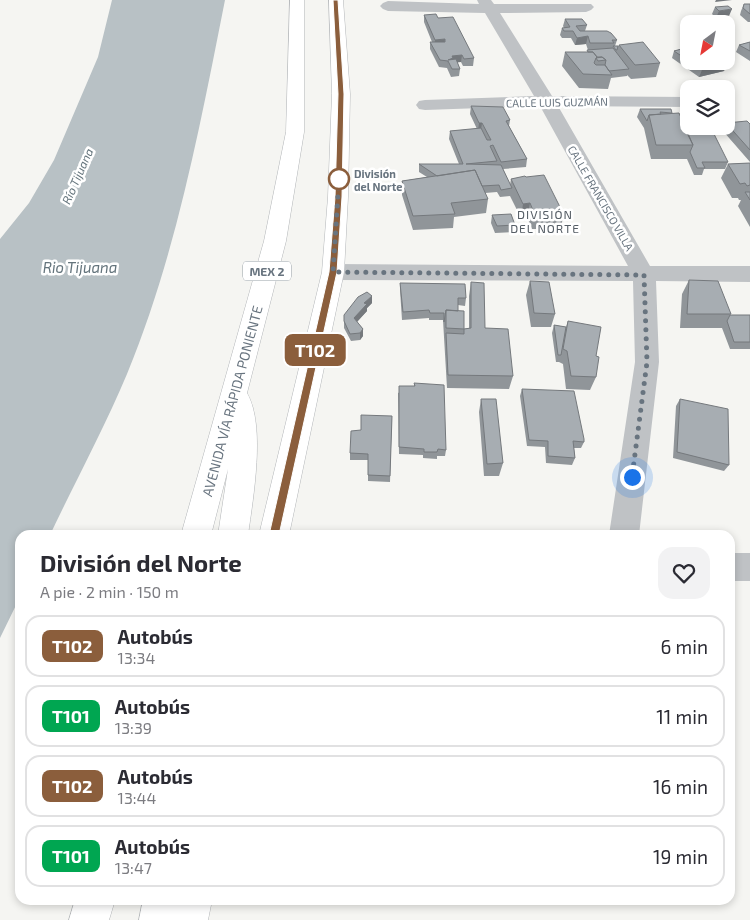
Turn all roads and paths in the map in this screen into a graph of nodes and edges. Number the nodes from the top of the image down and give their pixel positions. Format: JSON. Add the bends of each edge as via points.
{"nodes":[{"id":1,"x":297,"y":0,"type":"edge"},
{"id":2,"x":336,"y":0,"type":"edge"},
{"id":3,"x":486,"y":4,"type":"edge"},
{"id":4,"x":388,"y":6,"type":"dead end"},
{"id":5,"x":586,"y":7,"type":"dead end"},
{"id":6,"x":546,"y":101,"type":"junction"},
{"id":7,"x":680,"y":102,"type":"edge"},
{"id":8,"x":425,"y":105,"type":"dead end"},
{"id":9,"x":333,"y":272,"type":"junction"},
{"id":10,"x":750,"y":274,"type":"edge"},
{"id":11,"x":644,"y":275,"type":"junction"},
{"id":12,"x":236,"y":387,"type":"junction"},
{"id":13,"x":197,"y":530,"type":"edge"},
{"id":14,"x":234,"y":530,"type":"edge"},
{"id":15,"x":275,"y":530,"type":"edge"},
{"id":16,"x":625,"y":530,"type":"edge"},
{"id":17,"x":735,"y":567,"type":"edge"},
{"id":18,"x":750,"y":567,"type":"edge"},
{"id":19,"x":94,"y":905,"type":"edge"},
{"id":20,"x":162,"y":905,"type":"edge"},
{"id":21,"x":191,"y":905,"type":"edge"},
{"id":22,"x":89,"y":920,"type":"edge"},
{"id":23,"x":159,"y":920,"type":"edge"},
{"id":24,"x":188,"y":920,"type":"edge"}],
"edges":[{"from":1,"to":12,"type":"main road","name":"AVENIDA VÍA RÁPIDA PONIENTE","number":"MEX 2","via":[[295,132],[275,241]]},
{"from":2,"to":9,"type":"main road","via":[[341,94]]},
{"from":3,"to":4,"type":"street"},
{"from":3,"to":5,"type":"street"},
{"from":3,"to":6,"type":"street","name":"CALLE FRANCISCO VILLA"},
{"from":6,"to":7,"type":"street","name":"CALLE LUIS GUZMÁN"},
{"from":6,"to":8,"type":"street","name":"CALLE LUIS GUZMÁN"},
{"from":6,"to":11,"type":"street","name":"CALLE FRANCISCO VILLA"},
{"from":9,"to":11,"type":"street"},
{"from":9,"to":15,"type":"main road"},
{"from":10,"to":11,"type":"street"},
{"from":11,"to":16,"type":"street","name":"CALLE FRANCISCO VILLA","via":[[647,362]]},
{"from":12,"to":13,"type":"main road","name":"AVENIDA VÍA RÁPIDA PONIENTE","number":"MEX 2"},
{"from":12,"to":14,"type":"main road","via":[[244,442]]},
{"from":17,"to":18,"type":"street"},
{"from":19,"to":22,"type":"main road"},
{"from":20,"to":23,"type":"main road"},
{"from":21,"to":24,"type":"main road"}]}
